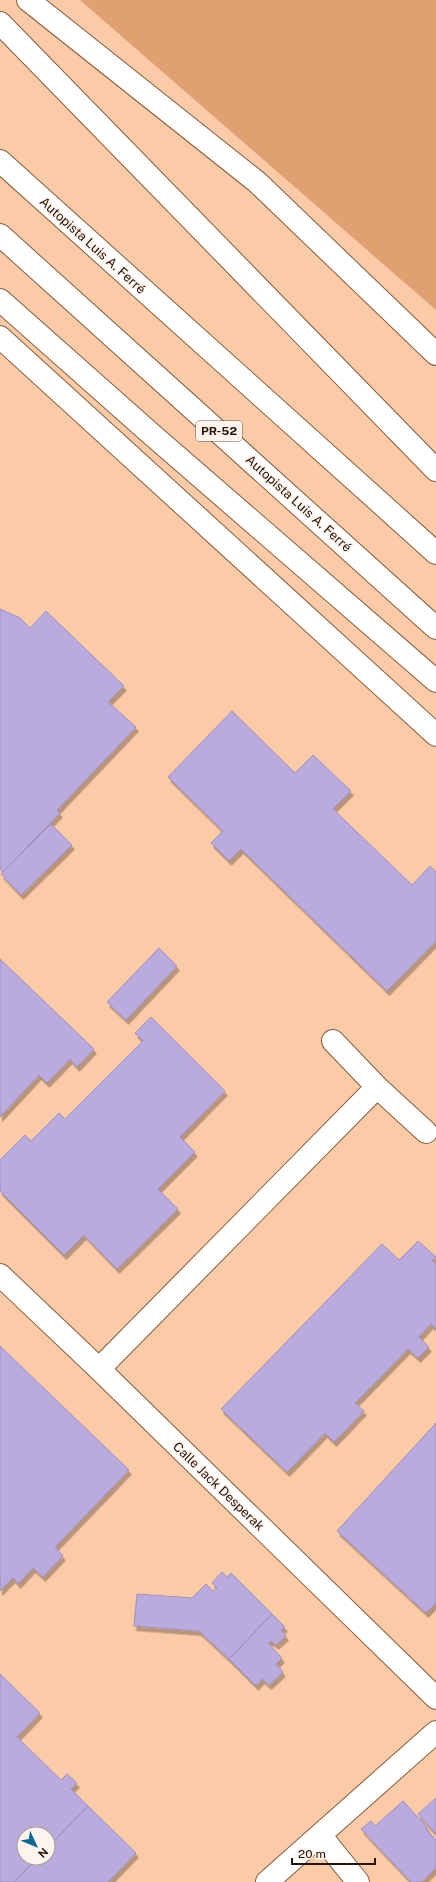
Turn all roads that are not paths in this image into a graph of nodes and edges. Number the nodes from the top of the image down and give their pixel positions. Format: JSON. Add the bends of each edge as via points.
{"nodes":[{"id":1,"x":28,"y":0,"type":"edge"},
{"id":2,"x":0,"y":23,"type":"edge"},
{"id":3,"x":0,"y":161,"type":"edge"},
{"id":4,"x":0,"y":235,"type":"edge"},
{"id":5,"x":0,"y":300,"type":"edge"},
{"id":6,"x":0,"y":337,"type":"edge"},
{"id":7,"x":436,"y":354,"type":"edge"},
{"id":8,"x":436,"y":470,"type":"edge"},
{"id":9,"x":436,"y":553,"type":"edge"},
{"id":10,"x":436,"y":628,"type":"edge"},
{"id":11,"x":436,"y":681,"type":"edge"},
{"id":12,"x":436,"y":735,"type":"edge"},
{"id":13,"x":333,"y":1041,"type":"dead end"},
{"id":14,"x":377,"y":1087,"type":"junction"},
{"id":15,"x":426,"y":1132,"type":"dead end"},
{"id":16,"x":0,"y":1275,"type":"edge"},
{"id":17,"x":99,"y":1369,"type":"junction"},
{"id":18,"x":436,"y":1698,"type":"edge"},
{"id":19,"x":436,"y":1732,"type":"edge"},
{"id":20,"x":320,"y":1835,"type":"junction"},
{"id":21,"x":267,"y":1882,"type":"edge"},
{"id":22,"x":358,"y":1882,"type":"edge"}],
"edges":[{"from":1,"to":7,"type":"main road","via":[[257,182]]},
{"from":2,"to":8,"type":"main road"},
{"from":3,"to":9,"type":"main road","name":"Autopista Luis A. Ferré"},
{"from":4,"to":10,"type":"main road","name":"Autopista Luis A. Ferré","number":"PR-52"},
{"from":5,"to":11,"type":"main road","via":[[156,439]]},
{"from":6,"to":12,"type":"main road"},
{"from":13,"to":14,"type":"main road"},
{"from":14,"to":15,"type":"main road"},
{"from":14,"to":17,"type":"main road"},
{"from":16,"to":17,"type":"main road","name":"Calle Jack Desperak"},
{"from":17,"to":18,"type":"main road","name":"Calle Jack Desperak"},
{"from":19,"to":20,"type":"main road"},
{"from":20,"to":21,"type":"main road"},
{"from":20,"to":22,"type":"main road"}]}
